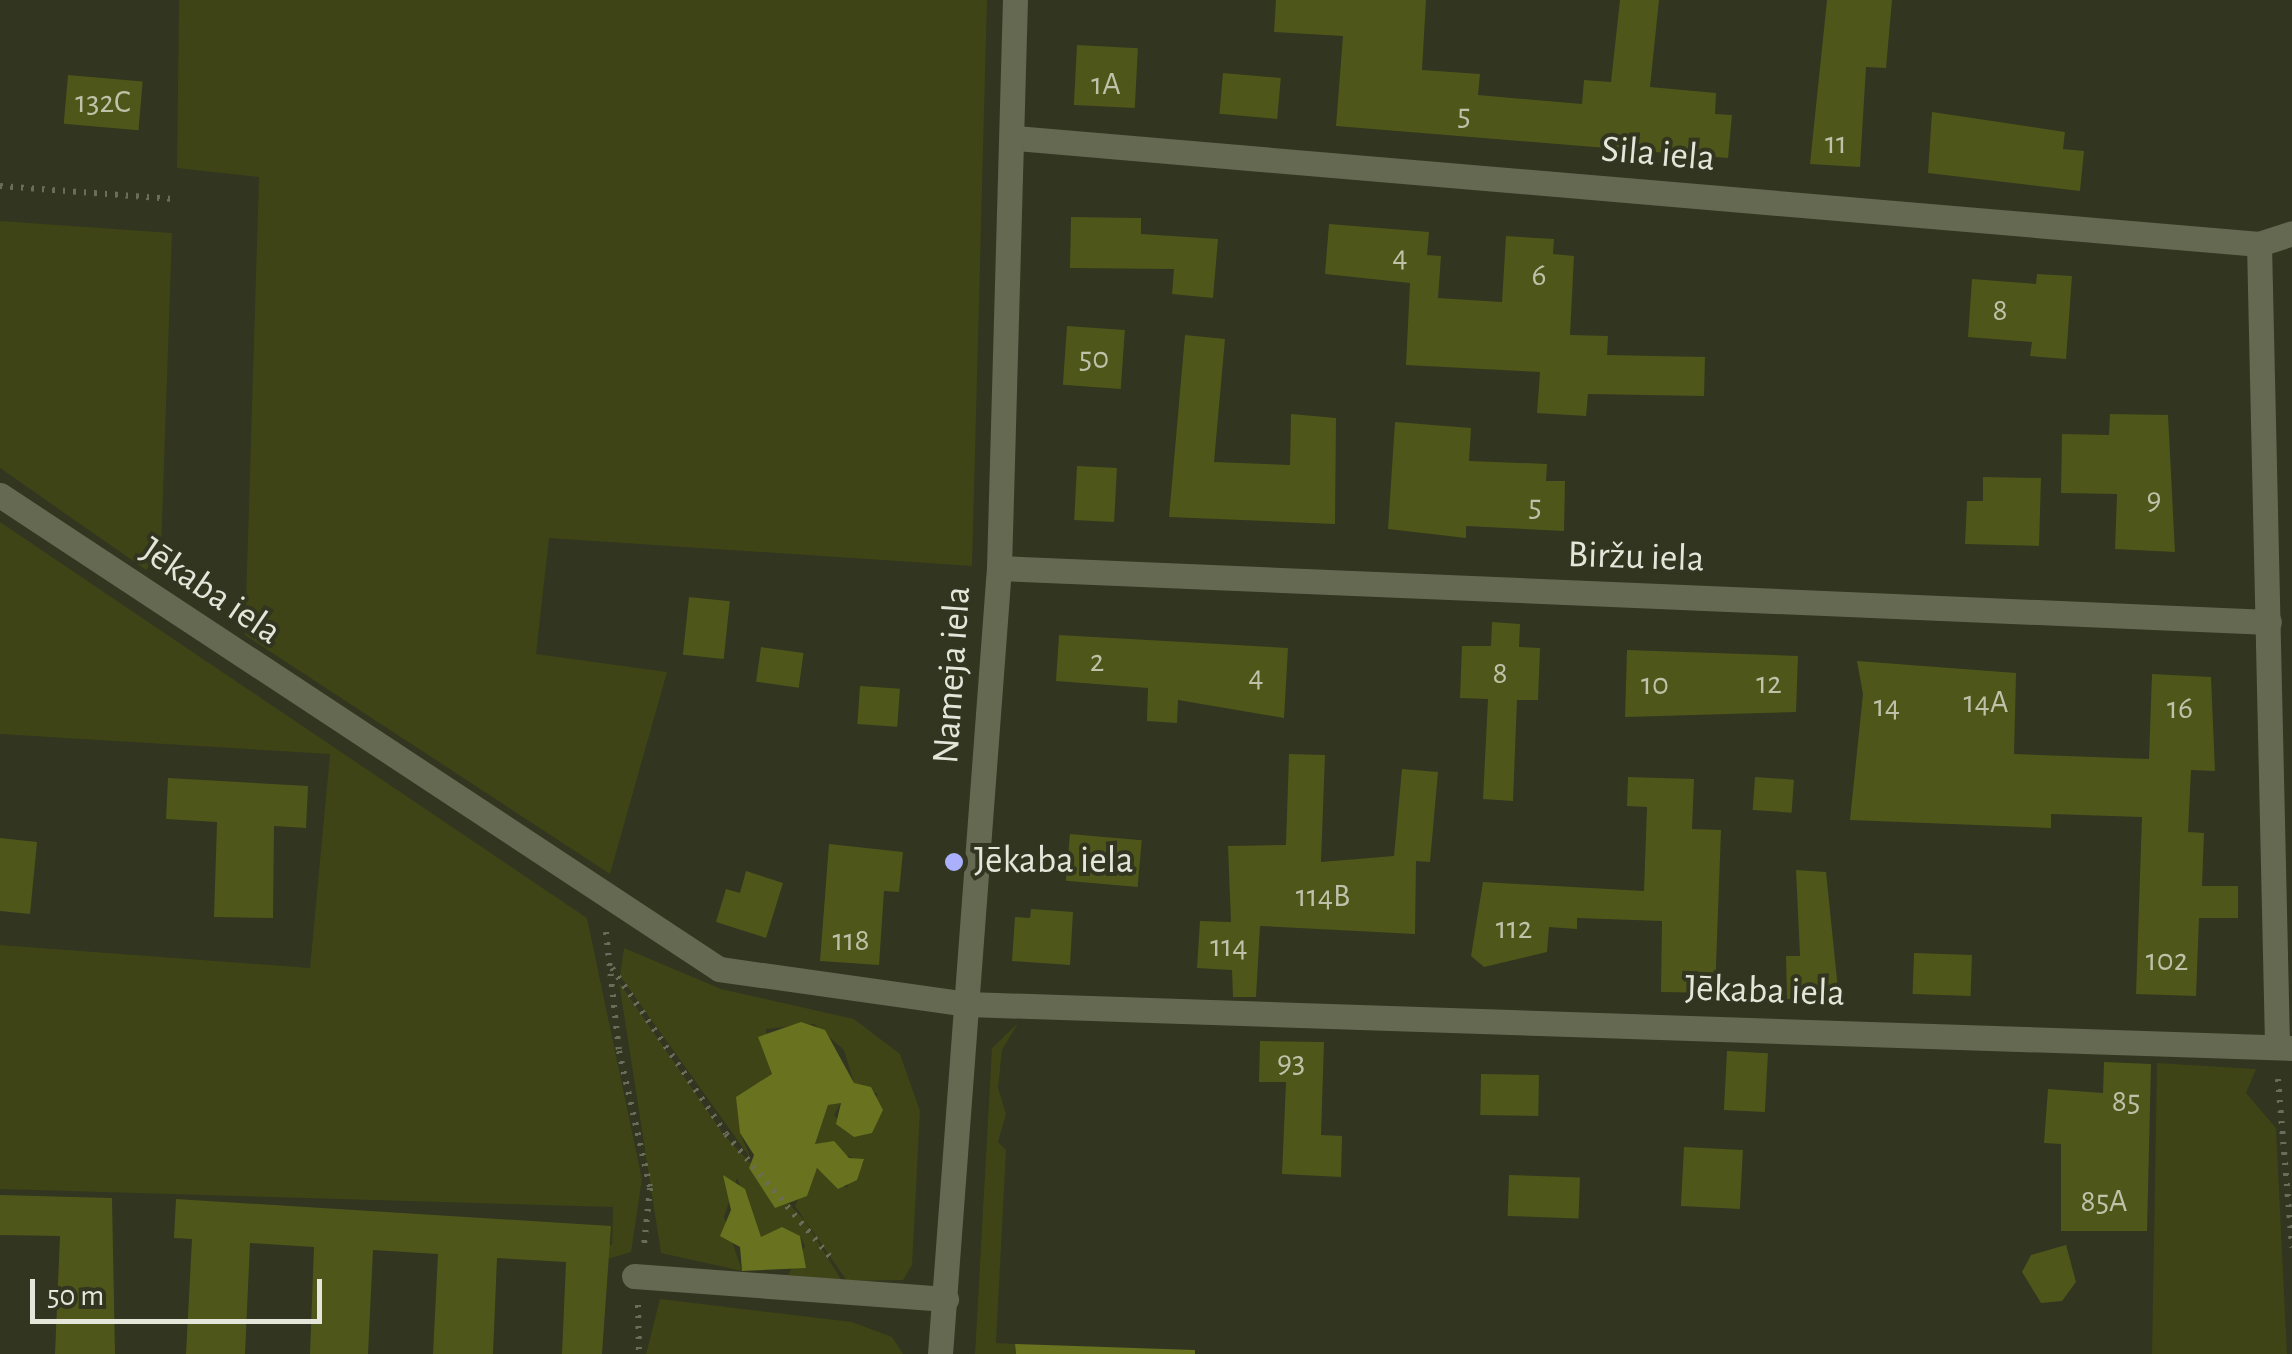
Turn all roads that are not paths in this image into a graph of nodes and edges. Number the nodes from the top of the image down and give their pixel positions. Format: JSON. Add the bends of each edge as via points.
{"nodes":[{"id":1,"x":1014,"y":0,"type":"edge"},
{"id":2,"x":1015,"y":138,"type":"junction"},
{"id":3,"x":2292,"y":232,"type":"edge"},
{"id":4,"x":2259,"y":244,"type":"junction"},
{"id":5,"x":0,"y":495,"type":"edge"},
{"id":6,"x":999,"y":568,"type":"junction"},
{"id":7,"x":2269,"y":622,"type":"junction"},
{"id":8,"x":967,"y":1004,"type":"junction"},
{"id":9,"x":2284,"y":1047,"type":"edge"},
{"id":10,"x":634,"y":1276,"type":"road end"},
{"id":11,"x":946,"y":1300,"type":"junction"},
{"id":12,"x":940,"y":1354,"type":"edge"}],
"edges":[{"from":1,"to":2,"type":"street","name":"Nameja iela"},
{"from":2,"to":4,"type":"street","name":"Sila iela"},
{"from":2,"to":6,"type":"street","name":"Nameja iela"},
{"from":3,"to":4,"type":"street","name":"Sila iela"},
{"from":4,"to":7,"type":"street"},
{"from":5,"to":8,"type":"street","name":"Jēkaba iela","via":[[718,969]]},
{"from":6,"to":7,"type":"street","name":"Biržu iela"},
{"from":6,"to":8,"type":"street","name":"Nameja iela"},
{"from":7,"to":9,"type":"street"},
{"from":8,"to":9,"type":"street","name":"Jēkaba iela"},
{"from":8,"to":11,"type":"street","name":"Nameja iela"},
{"from":10,"to":11,"type":"street"},
{"from":11,"to":12,"type":"street","name":"Nameja iela"}]}
